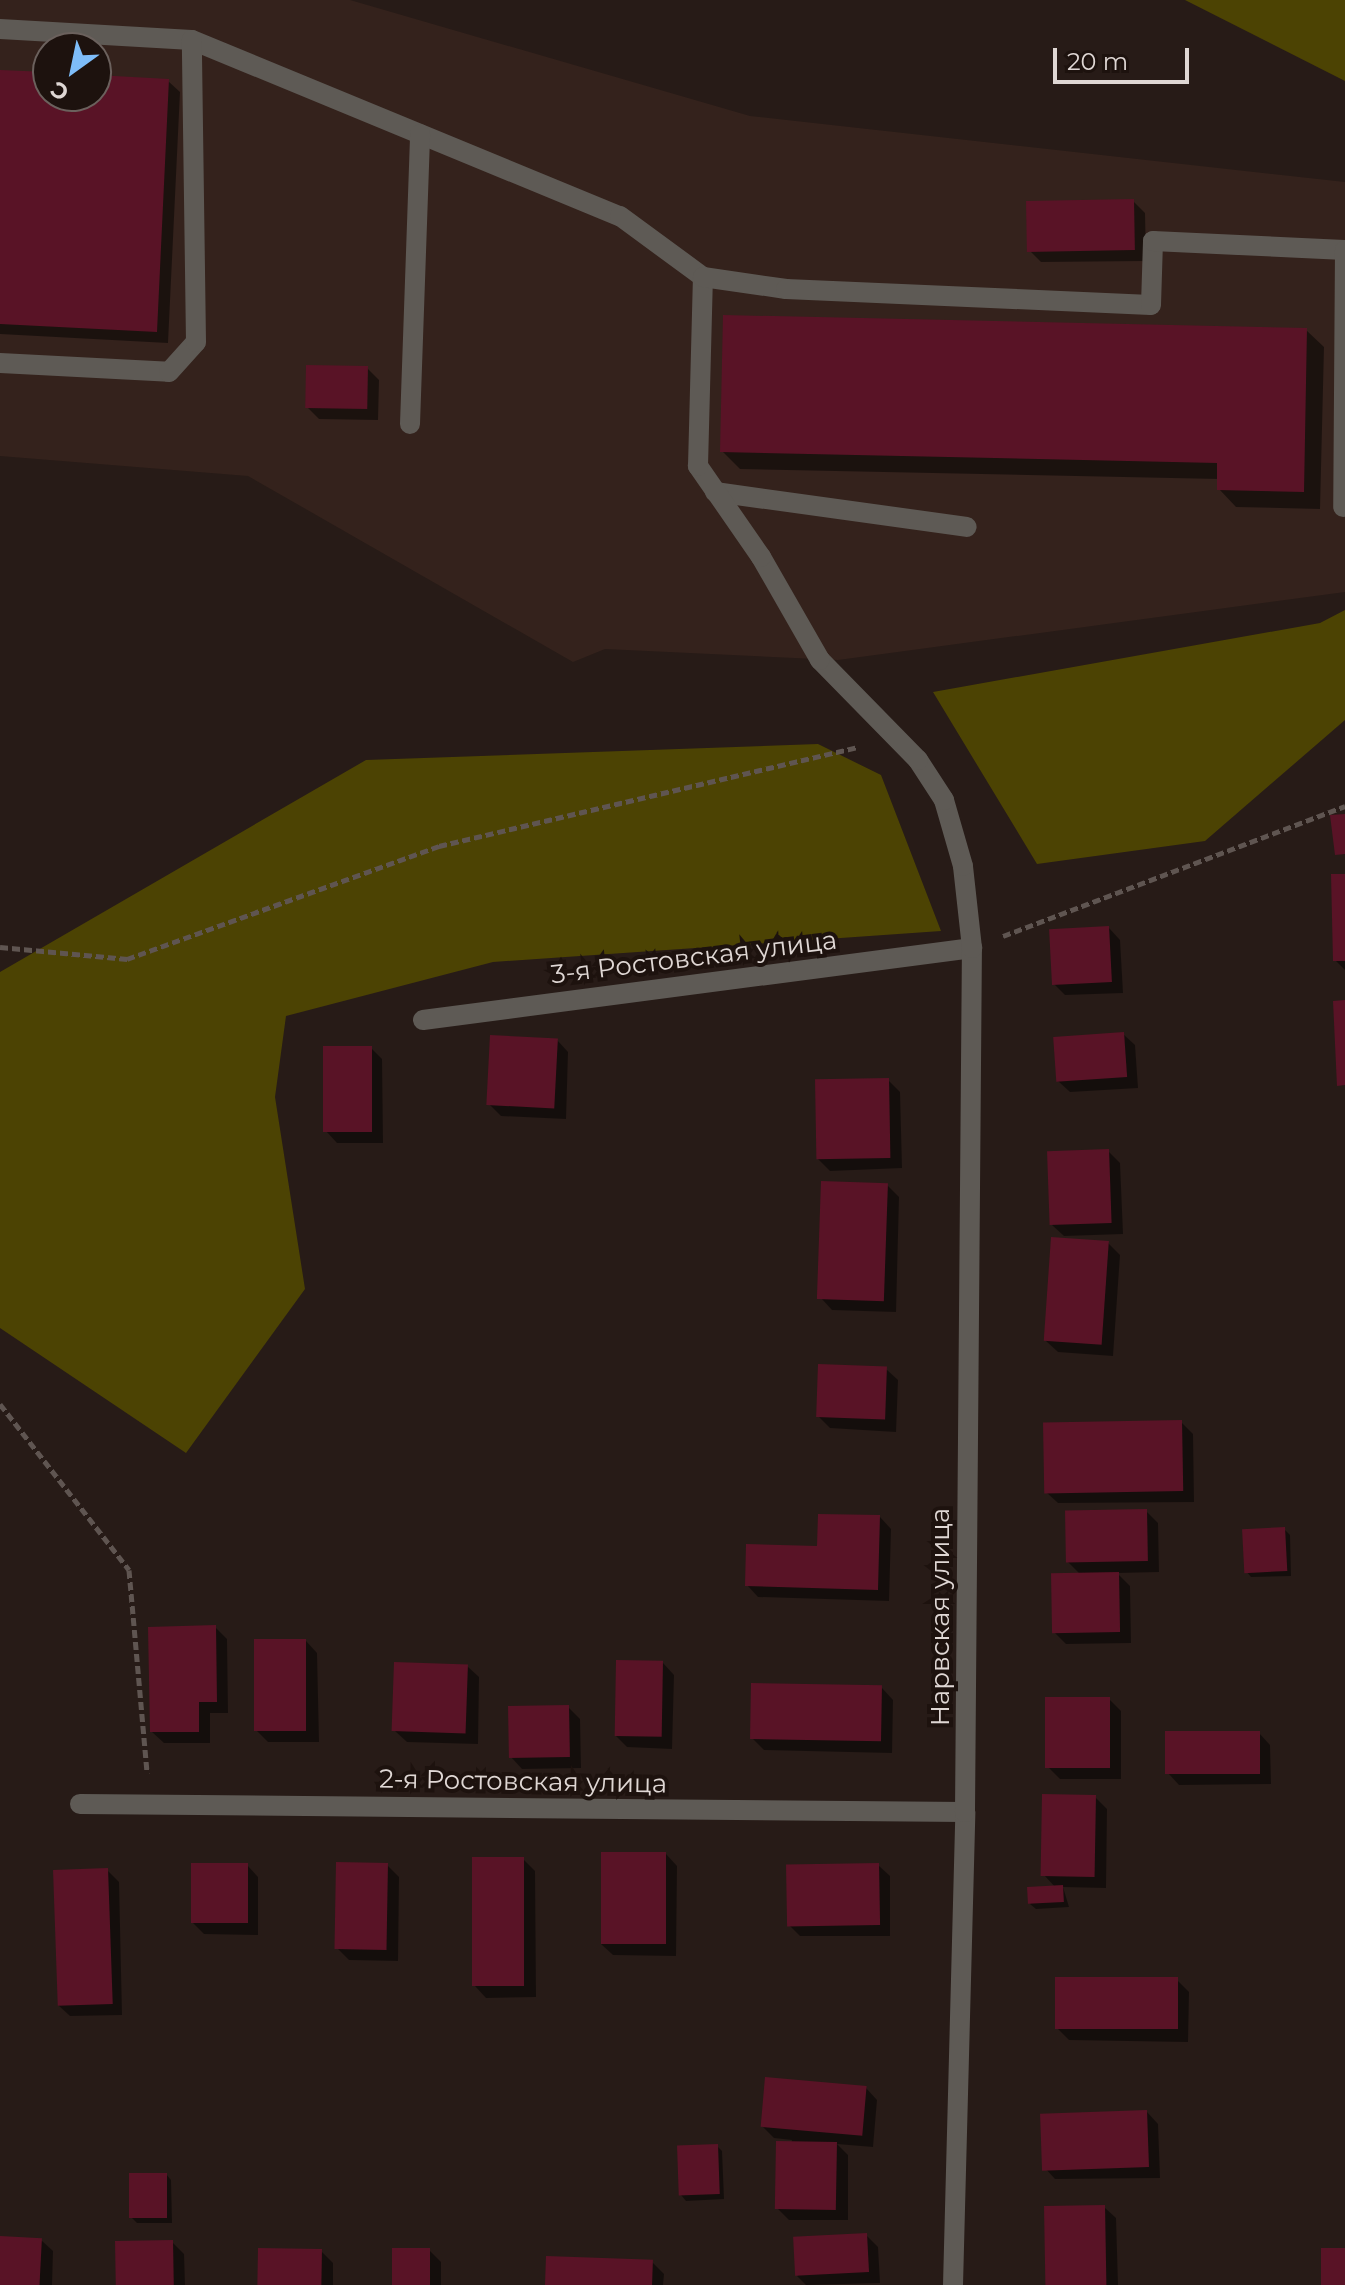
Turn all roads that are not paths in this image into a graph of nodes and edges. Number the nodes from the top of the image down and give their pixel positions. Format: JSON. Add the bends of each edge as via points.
{"nodes":[{"id":1,"x":0,"y":29,"type":"edge"},
{"id":2,"x":192,"y":40,"type":"junction"},
{"id":3,"x":420,"y":134,"type":"junction"},
{"id":4,"x":703,"y":277,"type":"junction"},
{"id":5,"x":0,"y":363,"type":"edge"},
{"id":6,"x":410,"y":424,"type":"dead end"},
{"id":7,"x":715,"y":492,"type":"junction"},
{"id":8,"x":1343,"y":507,"type":"edge"},
{"id":9,"x":967,"y":527,"type":"dead end"},
{"id":10,"x":972,"y":948,"type":"junction"},
{"id":11,"x":423,"y":1020,"type":"dead end"},
{"id":12,"x":80,"y":1804,"type":"dead end"},
{"id":13,"x":965,"y":1812,"type":"junction"},
{"id":14,"x":953,"y":2285,"type":"edge"}],
"edges":[{"from":1,"to":2,"type":"street"},
{"from":2,"to":3,"type":"street"},
{"from":2,"to":5,"type":"street","via":[[196,342],[169,372]]},
{"from":3,"to":4,"type":"street","via":[[620,216]]},
{"from":3,"to":6,"type":"street"},
{"from":4,"to":7,"type":"street","name":"Нарвская улица","via":[[698,466]]},
{"from":4,"to":8,"type":"street","via":[[786,289],[1151,305],[1153,241],[1345,250]]},
{"from":7,"to":9,"type":"street"},
{"from":7,"to":10,"type":"street","name":"Нарвская улица","via":[[761,557],[820,660],[918,760],[944,800],[963,866]]},
{"from":10,"to":11,"type":"street","name":"3-я Ростовская улица"},
{"from":10,"to":13,"type":"street","name":"Нарвская улица"},
{"from":12,"to":13,"type":"street","name":"2-я Ростовская улица"},
{"from":13,"to":14,"type":"street","name":"Нарвская улица"}]}
